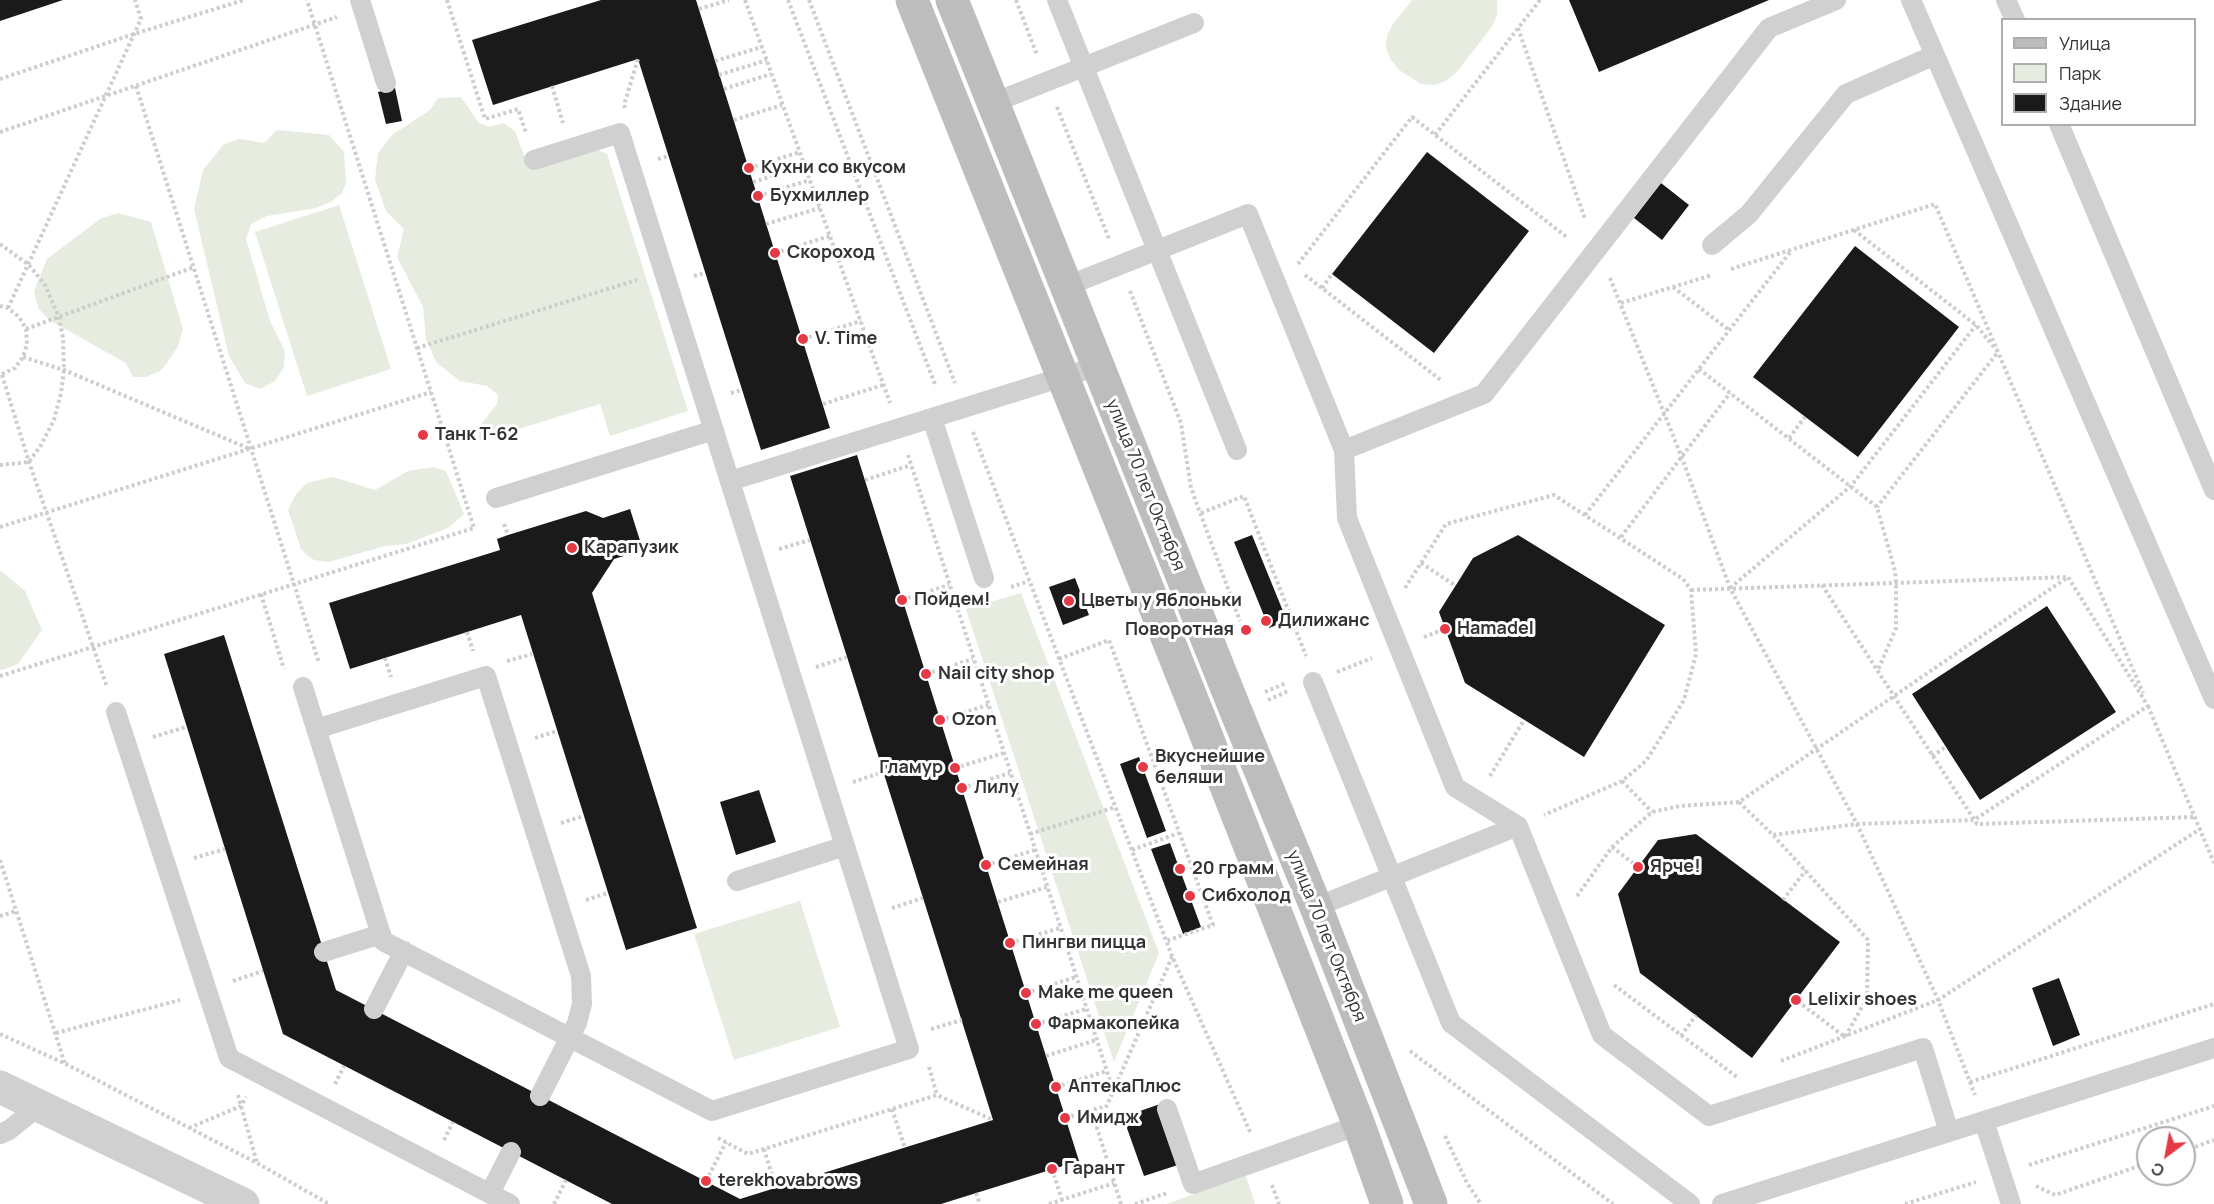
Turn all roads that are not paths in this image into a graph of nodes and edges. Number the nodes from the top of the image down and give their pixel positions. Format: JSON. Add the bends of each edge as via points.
{"nodes":[{"id":1,"x":912,"y":0,"type":"edge"},
{"id":2,"x":952,"y":0,"type":"edge"},
{"id":3,"x":1057,"y":0,"type":"edge"},
{"id":4,"x":1836,"y":0,"type":"edge"},
{"id":5,"x":1911,"y":0,"type":"edge"},
{"id":6,"x":2006,"y":0,"type":"edge"},
{"id":7,"x":361,"y":4,"type":"edge"},
{"id":8,"x":2013,"y":18,"type":"edge"},
{"id":9,"x":1194,"y":23,"type":"dead end"},
{"id":10,"x":1935,"y":55,"type":"junction"},
{"id":11,"x":1083,"y":67,"type":"junction"},
{"id":12,"x":386,"y":83,"type":"dead end"},
{"id":13,"x":993,"y":103,"type":"junction"},
{"id":14,"x":2060,"y":126,"type":"edge"},
{"id":15,"x":534,"y":160,"type":"road end"},
{"id":16,"x":1712,"y":245,"type":"dead end"},
{"id":17,"x":1157,"y":251,"type":"junction"},
{"id":18,"x":1066,"y":286,"type":"junction"},
{"id":19,"x":1098,"y":366,"type":"junction"},
{"id":20,"x":1064,"y":377,"type":"junction"},
{"id":21,"x":947,"y":413,"type":"junction"},
{"id":22,"x":714,"y":430,"type":"junction"},
{"id":23,"x":1237,"y":450,"type":"dead end"},
{"id":24,"x":1344,"y":450,"type":"junction"},
{"id":25,"x":730,"y":481,"type":"junction"},
{"id":26,"x":2214,"y":490,"type":"edge"},
{"id":27,"x":496,"y":498,"type":"dead end"},
{"id":28,"x":984,"y":578,"type":"dead end"},
{"id":29,"x":1313,"y":682,"type":"road end"},
{"id":30,"x":303,"y":687,"type":"road end"},
{"id":31,"x":2214,"y":699,"type":"edge"},
{"id":32,"x":116,"y":712,"type":"road end"},
{"id":33,"x":316,"y":729,"type":"junction"},
{"id":34,"x":1518,"y":826,"type":"junction"},
{"id":35,"x":845,"y":846,"type":"junction"},
{"id":36,"x":1392,"y":877,"type":"junction"},
{"id":37,"x":737,"y":880,"type":"dead end"},
{"id":38,"x":1316,"y":907,"type":"junction"},
{"id":39,"x":381,"y":934,"type":"junction"},
{"id":40,"x":404,"y":951,"type":"junction"},
{"id":41,"x":324,"y":952,"type":"dead end"},
{"id":42,"x":374,"y":1010,"type":"dead end"},
{"id":43,"x":570,"y":1038,"type":"junction"},
{"id":44,"x":2214,"y":1048,"type":"edge"},
{"id":45,"x":0,"y":1087,"type":"edge"},
{"id":46,"x":540,"y":1096,"type":"dead end"},
{"id":47,"x":39,"y":1106,"type":"junction"},
{"id":48,"x":1167,"y":1109,"type":"dead end"},
{"id":49,"x":1984,"y":1121,"type":"junction"},
{"id":50,"x":1359,"y":1125,"type":"junction"},
{"id":51,"x":1949,"y":1132,"type":"junction"},
{"id":52,"x":0,"y":1134,"type":"edge"},
{"id":53,"x":511,"y":1152,"type":"dead end"},
{"id":54,"x":490,"y":1193,"type":"junction"},
{"id":55,"x":243,"y":1204,"type":"edge"},
{"id":56,"x":510,"y":1204,"type":"edge"},
{"id":57,"x":1387,"y":1204,"type":"edge"},
{"id":58,"x":1431,"y":1204,"type":"edge"},
{"id":59,"x":1690,"y":1204,"type":"edge"},
{"id":60,"x":1722,"y":1204,"type":"edge"},
{"id":61,"x":2011,"y":1204,"type":"edge"}],
"edges":[{"from":1,"to":20,"type":"main road","name":"улица 70 лет Октября"},
{"from":2,"to":13,"type":"main road","name":"улица 70 лет Октября"},
{"from":3,"to":11,"type":"lane"},
{"from":4,"to":24,"type":"lane","via":[[1769,28],[1484,394]]},
{"from":5,"to":10,"type":"lane"},
{"from":6,"to":8,"type":"lane"},
{"from":7,"to":12,"type":"lane"},
{"from":9,"to":11,"type":"lane"},
{"from":10,"to":16,"type":"lane","via":[[1846,94],[1749,214]]},
{"from":10,"to":31,"type":"lane"},
{"from":11,"to":13,"type":"lane"},
{"from":11,"to":17,"type":"lane"},
{"from":13,"to":18,"type":"main road","name":"улица 70 лет Октября"},
{"from":14,"to":26,"type":"lane"},
{"from":15,"to":22,"type":"lane","via":[[620,133]]},
{"from":17,"to":18,"type":"lane"},
{"from":17,"to":23,"type":"lane"},
{"from":17,"to":24,"type":"lane","via":[[1248,214]]},
{"from":18,"to":19,"type":"main road","name":"улица 70 лет Октября"},
{"from":19,"to":20,"type":"lane"},
{"from":19,"to":38,"type":"main road","name":"улица 70 лет Октября"},
{"from":20,"to":21,"type":"lane"},
{"from":20,"to":50,"type":"main road","name":"улица 70 лет Октября"},
{"from":21,"to":25,"type":"lane"},
{"from":21,"to":28,"type":"lane"},
{"from":22,"to":25,"type":"lane"},
{"from":22,"to":27,"type":"lane"},
{"from":24,"to":34,"type":"lane","via":[[1347,518],[1455,787]]},
{"from":25,"to":35,"type":"lane"},
{"from":29,"to":36,"type":"lane"},
{"from":30,"to":33,"type":"lane"},
{"from":32,"to":54,"type":"lane","via":[[229,1058]]},
{"from":33,"to":39,"type":"lane"},
{"from":33,"to":43,"type":"lane","via":[[486,676],[581,976],[582,1004]]},
{"from":34,"to":36,"type":"lane"},
{"from":34,"to":51,"type":"lane","via":[[1602,1035],[1709,1116],[1923,1048]]},
{"from":35,"to":37,"type":"lane"},
{"from":35,"to":43,"type":"lane","via":[[909,1049],[712,1111]]},
{"from":36,"to":38,"type":"lane"},
{"from":36,"to":59,"type":"lane","via":[[1451,1023]]},
{"from":38,"to":58,"type":"main road","name":"улица 70 лет Октября"},
{"from":39,"to":40,"type":"lane","via":[[383,941]]},
{"from":39,"to":41,"type":"lane"},
{"from":40,"to":42,"type":"lane"},
{"from":40,"to":43,"type":"lane"},
{"from":43,"to":46,"type":"lane"},
{"from":44,"to":49,"type":"lane"},
{"from":45,"to":47,"type":"street"},
{"from":47,"to":52,"type":"lane"},
{"from":47,"to":55,"type":"street"},
{"from":48,"to":50,"type":"lane","via":[[1193,1184]]},
{"from":49,"to":51,"type":"lane"},
{"from":49,"to":61,"type":"lane"},
{"from":50,"to":57,"type":"main road","name":"улица 70 лет Октября"},
{"from":51,"to":60,"type":"lane"},
{"from":53,"to":54,"type":"lane"},
{"from":54,"to":56,"type":"lane"}]}
